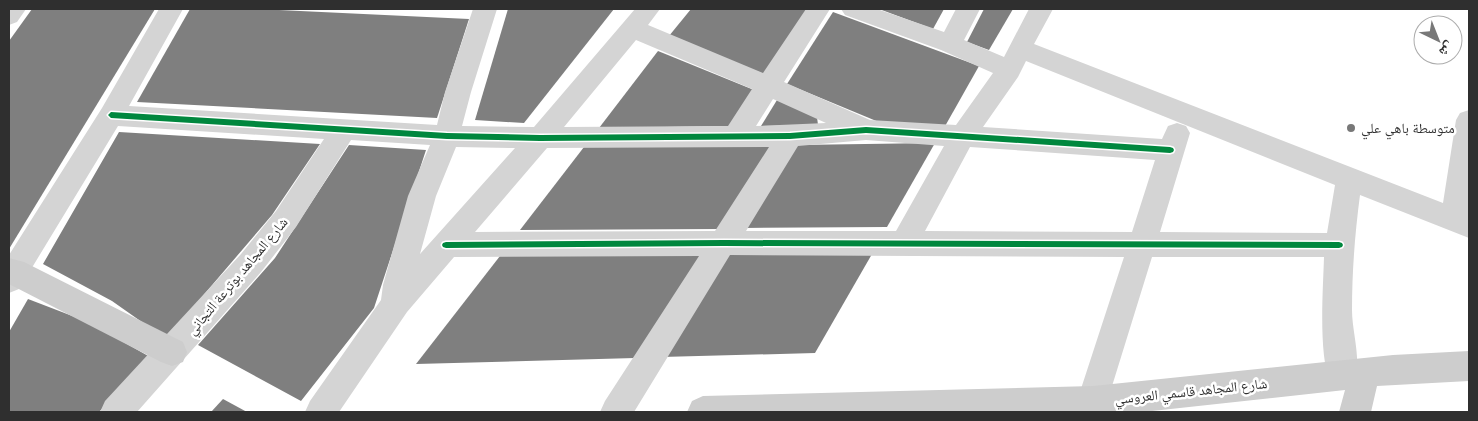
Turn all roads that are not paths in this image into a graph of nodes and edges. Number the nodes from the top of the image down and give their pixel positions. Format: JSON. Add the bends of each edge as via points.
{"nodes":[{"id":1,"x":14,"y":9,"type":"edge"},
{"id":2,"x":172,"y":9,"type":"edge"},
{"id":3,"x":485,"y":9,"type":"edge"},
{"id":4,"x":818,"y":9,"type":"edge"},
{"id":5,"x":853,"y":9,"type":"edge"},
{"id":6,"x":968,"y":9,"type":"edge"},
{"id":7,"x":1041,"y":9,"type":"edge"},
{"id":8,"x":9,"y":16,"type":"edge"},
{"id":9,"x":640,"y":19,"type":"edge"},
{"id":10,"x":950,"y":44,"type":"junction"},
{"id":11,"x":1015,"y":59,"type":"junction"},
{"id":12,"x":769,"y":86,"type":"junction"},
{"id":13,"x":1184,"y":115,"type":"junction"},
{"id":14,"x":112,"y":116,"type":"junction"},
{"id":15,"x":1469,"y":120,"type":"edge"},
{"id":16,"x":344,"y":130,"type":"junction"},
{"id":17,"x":866,"y":130,"type":"junction"},
{"id":18,"x":736,"y":135,"type":"junction"},
{"id":19,"x":447,"y":136,"type":"junction"},
{"id":20,"x":790,"y":136,"type":"junction"},
{"id":21,"x":963,"y":136,"type":"junction"},
{"id":22,"x":540,"y":138,"type":"junction"},
{"id":23,"x":1170,"y":150,"type":"junction"},
{"id":24,"x":1349,"y":179,"type":"junction"},
{"id":25,"x":1462,"y":223,"type":"edge"},
{"id":26,"x":724,"y":243,"type":"junction"},
{"id":27,"x":904,"y":243,"type":"junction"},
{"id":28,"x":1142,"y":244,"type":"junction"},
{"id":29,"x":446,"y":245,"type":"junction"},
{"id":30,"x":1339,"y":245,"type":"junction"},
{"id":31,"x":10,"y":274,"type":"edge"},
{"id":32,"x":397,"y":302,"type":"junction"},
{"id":33,"x":172,"y":352,"type":"junction"},
{"id":34,"x":1469,"y":366,"type":"edge"},
{"id":35,"x":1354,"y":374,"type":"junction"},
{"id":36,"x":1092,"y":401,"type":"junction"},
{"id":37,"x":1166,"y":404,"type":"edge"},
{"id":38,"x":116,"y":412,"type":"edge"},
{"id":39,"x":321,"y":412,"type":"edge"},
{"id":40,"x":616,"y":412,"type":"edge"},
{"id":41,"x":703,"y":412,"type":"edge"},
{"id":42,"x":1355,"y":412,"type":"edge"}],
"edges":[{"from":1,"to":8,"type":"street"},
{"from":2,"to":14,"type":"street"},
{"from":3,"to":19,"type":"street"},
{"from":4,"to":12,"type":"street"},
{"from":5,"to":10,"type":"street"},
{"from":6,"to":10,"type":"street"},
{"from":7,"to":11,"type":"street"},
{"from":9,"to":12,"type":"street"},
{"from":9,"to":22,"type":"street"},
{"from":10,"to":11,"type":"street"},
{"from":11,"to":13,"type":"street"},
{"from":11,"to":21,"type":"street"},
{"from":12,"to":17,"type":"street"},
{"from":12,"to":18,"type":"street"},
{"from":13,"to":23,"type":"street"},
{"from":13,"to":24,"type":"street"},
{"from":14,"to":16,"type":"street"},
{"from":14,"to":31,"type":"street"},
{"from":15,"to":25,"type":"street"},
{"from":16,"to":19,"type":"street"},
{"from":16,"to":33,"type":"street","name":"شارع المجاهد بوترعة التجاني","via":[[286,219],[226,293]]},
{"from":17,"to":20,"type":"street"},
{"from":17,"to":21,"type":"street"},
{"from":18,"to":20,"type":"street"},
{"from":18,"to":22,"type":"street"},
{"from":19,"to":22,"type":"street"},
{"from":19,"to":32,"type":"street","via":[[422,196],[398,286]]},
{"from":20,"to":26,"type":"street"},
{"from":21,"to":23,"type":"street"},
{"from":21,"to":27,"type":"street"},
{"from":22,"to":29,"type":"street"},
{"from":23,"to":28,"type":"street"},
{"from":24,"to":25,"type":"street"},
{"from":24,"to":30,"type":"street"},
{"from":26,"to":27,"type":"street"},
{"from":26,"to":29,"type":"street"},
{"from":26,"to":40,"type":"street"},
{"from":27,"to":28,"type":"street"},
{"from":28,"to":30,"type":"street"},
{"from":28,"to":36,"type":"street"},
{"from":29,"to":32,"type":"street"},
{"from":30,"to":35,"type":"street","via":[[1338,312]]},
{"from":31,"to":33,"type":"street"},
{"from":32,"to":39,"type":"street"},
{"from":33,"to":38,"type":"street","name":"شارع المجاهد بوترعة التجاني"},
{"from":34,"to":35,"type":"street","name":"شارع المجاهد قاسمي العروسي","via":[[1436,365]]},
{"from":35,"to":37,"type":"street","name":"شارع المجاهد قاسمي العروسي"},
{"from":35,"to":42,"type":"street"},
{"from":36,"to":37,"type":"street","name":"شارع المجاهد قاسمي العروسي"},
{"from":36,"to":41,"type":"street","name":"شارع المجاهد قاسمي العروسي"}]}
